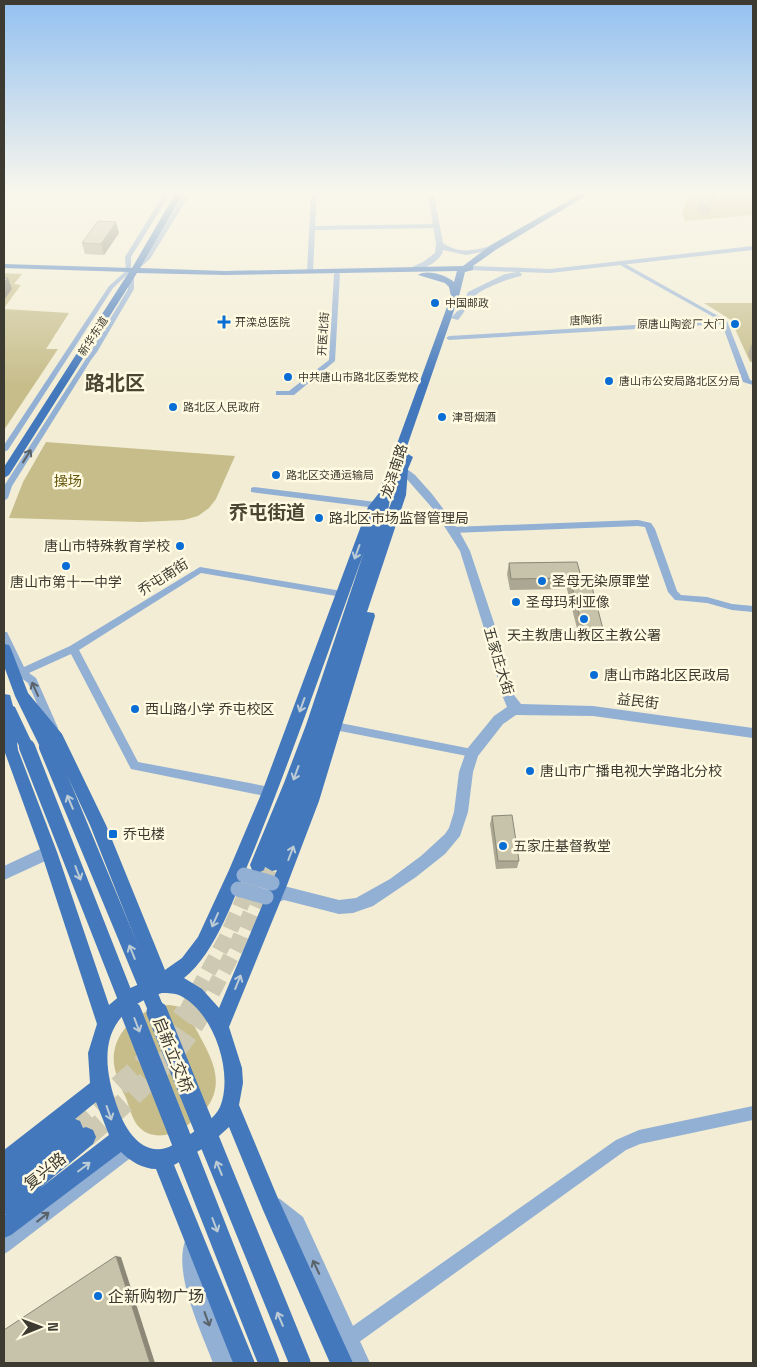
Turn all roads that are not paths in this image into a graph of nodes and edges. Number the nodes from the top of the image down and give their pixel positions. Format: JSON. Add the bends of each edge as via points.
{"nodes":[{"id":1,"x":128,"y":258,"type":"edge"},
{"id":2,"x":138,"y":258,"type":"edge"},
{"id":3,"x":139,"y":258,"type":"edge"},
{"id":4,"x":148,"y":258,"type":"edge"},
{"id":5,"x":311,"y":258,"type":"edge"},
{"id":6,"x":436,"y":258,"type":"edge"},
{"id":7,"x":490,"y":258,"type":"edge"},
{"id":8,"x":499,"y":258,"type":"edge"},
{"id":9,"x":673,"y":258,"type":"edge"},
{"id":10,"x":622,"y":264,"type":"junction"},
{"id":11,"x":4,"y":267,"type":"edge"},
{"id":12,"x":415,"y":269,"type":"junction"},
{"id":13,"x":467,"y":270,"type":"junction"},
{"id":14,"x":533,"y":271,"type":"junction"},
{"id":15,"x":130,"y":272,"type":"junction"},
{"id":16,"x":310,"y":272,"type":"junction"},
{"id":17,"x":399,"y":273,"type":"junction"},
{"id":18,"x":337,"y":274,"type":"junction"},
{"id":19,"x":455,"y":296,"type":"junction"},
{"id":20,"x":455,"y":318,"type":"junction"},
{"id":21,"x":725,"y":322,"type":"junction"},
{"id":22,"x":448,"y":338,"type":"junction"},
{"id":23,"x":753,"y":382,"type":"edge"},
{"id":24,"x":279,"y":393,"type":"dead end"},
{"id":25,"x":4,"y":450,"type":"edge"},
{"id":26,"x":4,"y":461,"type":"edge"},
{"id":27,"x":403,"y":469,"type":"junction"},
{"id":28,"x":4,"y":475,"type":"edge"},
{"id":29,"x":254,"y":490,"type":"dead end"},
{"id":30,"x":393,"y":494,"type":"junction"},
{"id":31,"x":4,"y":498,"type":"edge"},
{"id":32,"x":376,"y":505,"type":"junction"},
{"id":33,"x":452,"y":530,"type":"junction"},
{"id":34,"x":342,"y":594,"type":"junction"},
{"id":35,"x":753,"y":609,"type":"edge"},
{"id":36,"x":4,"y":635,"type":"edge"},
{"id":37,"x":73,"y":648,"type":"junction"},
{"id":38,"x":4,"y":649,"type":"edge"},
{"id":39,"x":18,"y":674,"type":"junction"},
{"id":40,"x":4,"y":697,"type":"edge"},
{"id":41,"x":518,"y":709,"type":"junction"},
{"id":42,"x":335,"y":726,"type":"junction"},
{"id":43,"x":4,"y":728,"type":"edge"},
{"id":44,"x":753,"y":733,"type":"edge"},
{"id":45,"x":51,"y":740,"type":"junction"},
{"id":46,"x":19,"y":749,"type":"junction"},
{"id":47,"x":472,"y":753,"type":"junction"},
{"id":48,"x":270,"y":792,"type":"junction"},
{"id":49,"x":49,"y":852,"type":"junction"},
{"id":50,"x":265,"y":865,"type":"tunnel mouth"},
{"id":51,"x":4,"y":873,"type":"edge"},
{"id":52,"x":237,"y":881,"type":"junction"},
{"id":53,"x":275,"y":891,"type":"junction"},
{"id":54,"x":162,"y":984,"type":"junction"},
{"id":55,"x":106,"y":1024,"type":"junction"},
{"id":56,"x":220,"y":1027,"type":"junction"},
{"id":57,"x":100,"y":1084,"type":"junction"},
{"id":58,"x":230,"y":1106,"type":"junction"},
{"id":59,"x":753,"y":1113,"type":"edge"},
{"id":60,"x":127,"y":1143,"type":"junction"},
{"id":61,"x":4,"y":1154,"type":"edge"},
{"id":62,"x":162,"y":1159,"type":"junction"},
{"id":63,"x":4,"y":1162,"type":"edge"},
{"id":64,"x":4,"y":1184,"type":"edge"},
{"id":65,"x":270,"y":1203,"type":"junction"},
{"id":66,"x":4,"y":1204,"type":"edge"},
{"id":67,"x":4,"y":1228,"type":"edge"},
{"id":68,"x":193,"y":1238,"type":"junction"},
{"id":69,"x":4,"y":1246,"type":"edge"},
{"id":70,"x":349,"y":1339,"type":"junction"},
{"id":71,"x":223,"y":1363,"type":"edge"},
{"id":72,"x":244,"y":1363,"type":"edge"},
{"id":73,"x":269,"y":1363,"type":"edge"},
{"id":74,"x":300,"y":1363,"type":"edge"},
{"id":75,"x":342,"y":1363,"type":"edge"},
{"id":76,"x":360,"y":1363,"type":"edge"}],
"edges":[{"from":1,"to":15,"type":"street"},
{"from":2,"to":15,"type":"main road","name":"新华东道"},
{"from":3,"to":15,"type":"main road","name":"新华东道"},
{"from":4,"to":15,"type":"street"},
{"from":5,"to":16,"type":"street"},
{"from":6,"to":12,"type":"street"},
{"from":7,"to":13,"type":"main road"},
{"from":8,"to":14,"type":"street","via":[[504,267]]},
{"from":9,"to":10,"type":"street"},
{"from":10,"to":14,"type":"street"},
{"from":10,"to":21,"type":"street"},
{"from":11,"to":15,"type":"main road"},
{"from":12,"to":13,"type":"main road"},
{"from":12,"to":16,"type":"main road"},
{"from":13,"to":14,"type":"street"},
{"from":13,"to":17,"type":"main road"},
{"from":13,"to":19,"type":"main road","name":"龙泽南路"},
{"from":13,"to":20,"type":"main road","name":"龙泽南路"},
{"from":14,"to":20,"type":"street","via":[[508,276],[471,294]]},
{"from":15,"to":16,"type":"main road"},
{"from":15,"to":18,"type":"main road","via":[[230,276]]},
{"from":15,"to":25,"type":"street","via":[[111,287]]},
{"from":15,"to":26,"type":"main road","name":"新华东道"},
{"from":15,"to":28,"type":"main road","name":"新华东道","via":[[125,286]]},
{"from":31,"to":15,"type":"street","one_way":true,"via":[[8,486],[131,289]]},
{"from":17,"to":18,"type":"main road"},
{"from":17,"to":19,"type":"main road","via":[[442,279],[451,284]]},
{"from":18,"to":24,"type":"street","name":"开医北街","via":[[332,361],[291,393]]},
{"from":19,"to":30,"type":"main road","name":"龙泽南路"},
{"from":20,"to":22,"type":"main road","name":"龙泽南路"},
{"from":21,"to":22,"type":"street","name":"唐陶街"},
{"from":21,"to":23,"type":"street","via":[[747,382]]},
{"from":22,"to":27,"type":"main road","name":"龙泽南路"},
{"from":27,"to":30,"type":"main road","name":"龙泽南路"},
{"from":27,"to":33,"type":"street","name":"五家庄大街","via":[[416,480]]},
{"from":29,"to":32,"type":"street"},
{"from":30,"to":32,"type":"main road"},
{"from":30,"to":42,"type":"main road","via":[[402,510]]},
{"from":30,"to":50,"type":"main road","name":"龙泽南路","via":[[382,514]]},
{"from":32,"to":34,"type":"main road","one_way":true},
{"from":33,"to":35,"type":"street","via":[[648,525],[678,598]]},
{"from":33,"to":41,"type":"street","name":"五家庄大街","via":[[465,551],[508,696]]},
{"from":34,"to":37,"type":"street","name":"乔屯南街","via":[[200,570]]},
{"from":34,"to":48,"type":"main road","one_way":true},
{"from":36,"to":39,"type":"street"},
{"from":37,"to":39,"type":"street","name":"乔屯南街"},
{"from":37,"to":48,"type":"street","via":[[134,766]]},
{"from":38,"to":39,"type":"main road"},
{"from":39,"to":45,"type":"main road","via":[[22,696]]},
{"from":45,"to":39,"type":"street","one_way":true,"via":[[32,681]]},
{"from":40,"to":46,"type":"main road"},
{"from":41,"to":44,"type":"street","name":"益民街","via":[[593,711]]},
{"from":41,"to":47,"type":"street","name":"五家庄大街","via":[[501,716]]},
{"from":42,"to":47,"type":"street"},
{"from":53,"to":42,"type":"main road","one_way":true,"via":[[311,801]]},
{"from":43,"to":46,"type":"street"},
{"from":45,"to":54,"type":"main road","via":[[98,825]]},
{"from":74,"to":45,"type":"main road","name":"启新立交桥","one_way":true,"bridge":true,"via":[[83,831]]},
{"from":46,"to":49,"type":"main road"},
{"from":46,"to":73,"type":"main road","name":"启新立交桥","one_way":true,"bridge":true},
{"from":47,"to":53,"type":"street","name":"五家庄大街","via":[[454,834],[408,874],[359,905],[347,907]]},
{"from":48,"to":52,"type":"main road"},
{"from":49,"to":51,"type":"street"},
{"from":49,"to":55,"type":"main road"},
{"from":52,"to":53,"type":"street","name":"五家庄大街","bridge":true},
{"from":52,"to":54,"type":"main road","one_way":true,"via":[[204,943],[188,964]]},
{"from":56,"to":53,"type":"main road","one_way":true},
{"from":54,"to":55,"type":"main road","via":[[145,988],[112,1013]]},
{"from":54,"to":56,"type":"main road","via":[[183,986],[198,996]]},
{"from":55,"to":57,"type":"main road","via":[[98,1050]]},
{"from":56,"to":58,"type":"main road","via":[[230,1054],[234,1081]]},
{"from":57,"to":60,"type":"main road","one_way":true,"via":[[113,1125]]},
{"from":57,"to":61,"type":"street"},
{"from":57,"to":63,"type":"main road"},
{"from":58,"to":62,"type":"main road","via":[[216,1129],[186,1149]]},
{"from":58,"to":65,"type":"main road"},
{"from":59,"to":70,"type":"street","via":[[640,1137],[621,1145]]},
{"from":60,"to":62,"type":"main road","via":[[148,1158]]},
{"from":67,"to":60,"type":"main road","one_way":true},
{"from":69,"to":60,"type":"street","one_way":true},
{"from":62,"to":68,"type":"main road"},
{"from":64,"to":66,"type":"main road","name":"复兴路","via":[[80,1132]]},
{"from":70,"to":65,"type":"street","one_way":true,"via":[[296,1224]]},
{"from":65,"to":75,"type":"main road"},
{"from":68,"to":71,"type":"street","one_way":true,"via":[[192,1279]]},
{"from":68,"to":72,"type":"main road"},
{"from":70,"to":76,"type":"street"}]}
